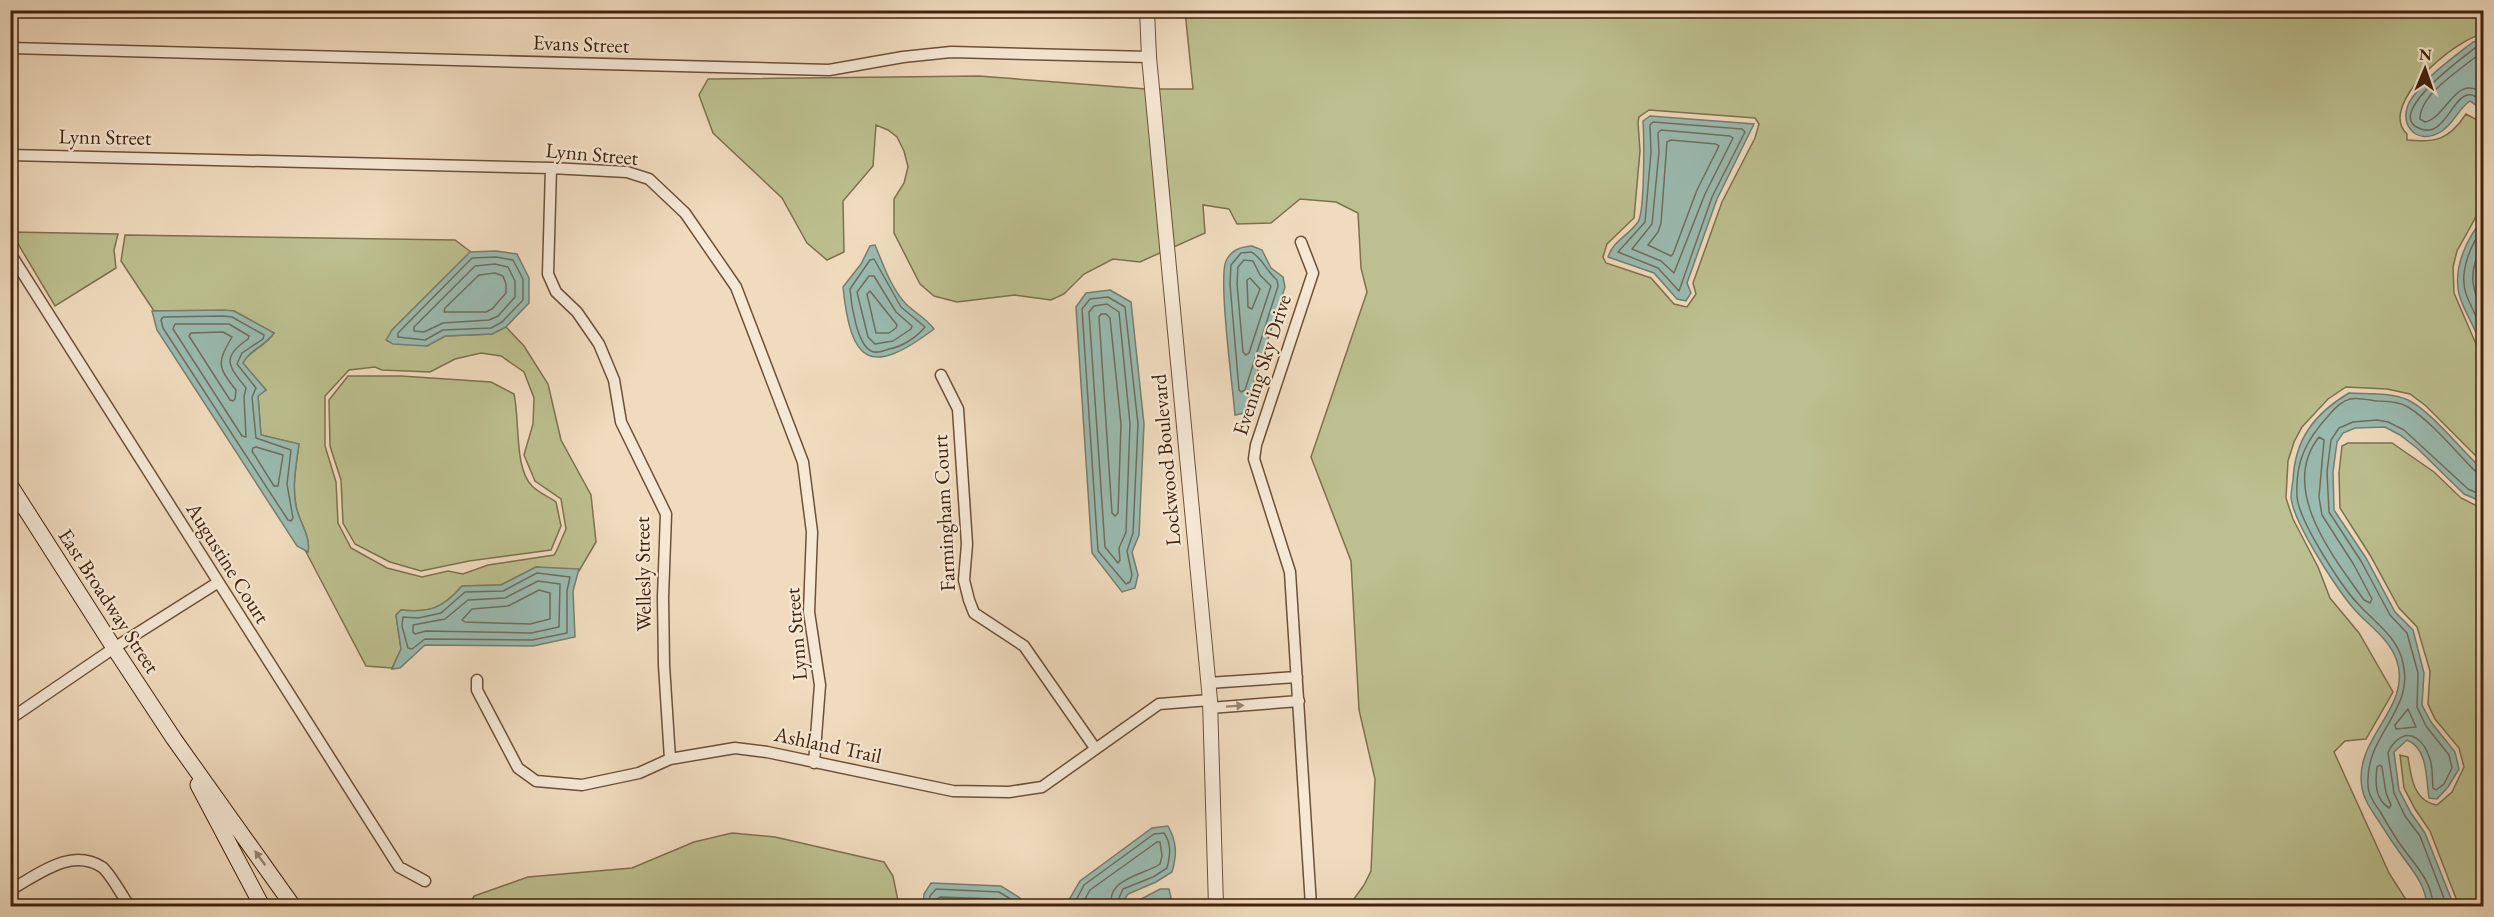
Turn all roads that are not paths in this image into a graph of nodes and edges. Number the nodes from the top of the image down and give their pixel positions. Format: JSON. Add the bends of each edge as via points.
{"nodes":[{"id":1,"x":1148,"y":10,"type":"edge"},
{"id":2,"x":10,"y":48,"type":"edge"},
{"id":3,"x":1149,"y":57,"type":"junction"},
{"id":4,"x":10,"y":155,"type":"edge"},
{"id":5,"x":551,"y":168,"type":"junction"},
{"id":6,"x":1301,"y":242,"type":"dead end"},
{"id":7,"x":10,"y":253,"type":"edge"},
{"id":8,"x":941,"y":375,"type":"dead end"},
{"id":9,"x":10,"y":485,"type":"edge"},
{"id":10,"x":217,"y":583,"type":"junction"},
{"id":11,"x":114,"y":648,"type":"junction"},
{"id":12,"x":1297,"y":677,"type":"junction"},
{"id":13,"x":477,"y":680,"type":"dead end"},
{"id":14,"x":1208,"y":683,"type":"junction"},
{"id":15,"x":1299,"y":701,"type":"junction"},
{"id":16,"x":1210,"y":704,"type":"junction"},
{"id":17,"x":11,"y":717,"type":"edge"},
{"id":18,"x":174,"y":739,"type":"junction"},
{"id":19,"x":1095,"y":748,"type":"junction"},
{"id":20,"x":670,"y":759,"type":"junction"},
{"id":21,"x":814,"y":763,"type":"junction"},
{"id":22,"x":425,"y":881,"type":"dead end"},
{"id":23,"x":10,"y":890,"type":"edge"},
{"id":24,"x":129,"y":906,"type":"edge"},
{"id":25,"x":262,"y":906,"type":"edge"},
{"id":26,"x":293,"y":906,"type":"edge"},
{"id":27,"x":1216,"y":906,"type":"edge"},
{"id":28,"x":1311,"y":906,"type":"edge"}],
"edges":[{"from":1,"to":3,"type":"street","name":"Lockwood Boulevard"},
{"from":2,"to":3,"type":"street","name":"Evans Street","via":[[829,70],[951,52]]},
{"from":3,"to":14,"type":"street","name":"Lockwood Boulevard"},
{"from":4,"to":5,"type":"street","name":"Lynn Street"},
{"from":5,"to":20,"type":"street","name":"Wellesly Street","via":[[548,274],[556,292],[577,312],[599,344],[614,380],[621,422],[666,514],[663,609]]},
{"from":5,"to":21,"type":"street","name":"Lynn Street","via":[[627,172],[649,179],[685,213],[736,286],[803,462],[812,532],[809,612],[820,685]]},
{"from":6,"to":12,"type":"street","name":"Evening Sky Drive","via":[[1313,273],[1254,459],[1290,572]]},
{"from":7,"to":10,"type":"street","name":"Augustine Court"},
{"from":8,"to":19,"type":"street","name":"Farmingham Court","via":[[958,409],[967,544],[964,580],[974,613],[1024,646]]},
{"from":9,"to":11,"type":"main road","name":"East Broadway Street"},
{"from":10,"to":11,"type":"street"},
{"from":10,"to":22,"type":"street","name":"Augustine Court","via":[[399,867]]},
{"from":11,"to":17,"type":"street"},
{"from":11,"to":18,"type":"main road","name":"East Broadway Street"},
{"from":12,"to":14,"type":"street"},
{"from":12,"to":15,"type":"street","name":"Evening Sky Drive"},
{"from":13,"to":20,"type":"street","name":"Ashland Trail","via":[[477,690],[518,768],[536,781],[582,785],[639,774]]},
{"from":14,"to":16,"type":"street","name":"Lockwood Boulevard"},
{"from":16,"to":15,"type":"street","one_way":true},
{"from":15,"to":28,"type":"street","name":"Evening Sky Drive"},
{"from":16,"to":19,"type":"street","name":"Ashland Trail","via":[[1159,704]]},
{"from":16,"to":27,"type":"street","name":"Lockwood Boulevard"},
{"from":18,"to":25,"type":"main road","name":"East Broadway Street"},
{"from":26,"to":18,"type":"main road","name":"East Broadway Street","one_way":true},
{"from":19,"to":21,"type":"street","name":"Ashland Trail","via":[[1042,787],[1009,792],[953,791]]},
{"from":20,"to":21,"type":"street","name":"Ashland Trail","via":[[735,748]]},
{"from":23,"to":24,"type":"street","via":[[61,862],[77,858],[103,868]]}]}
